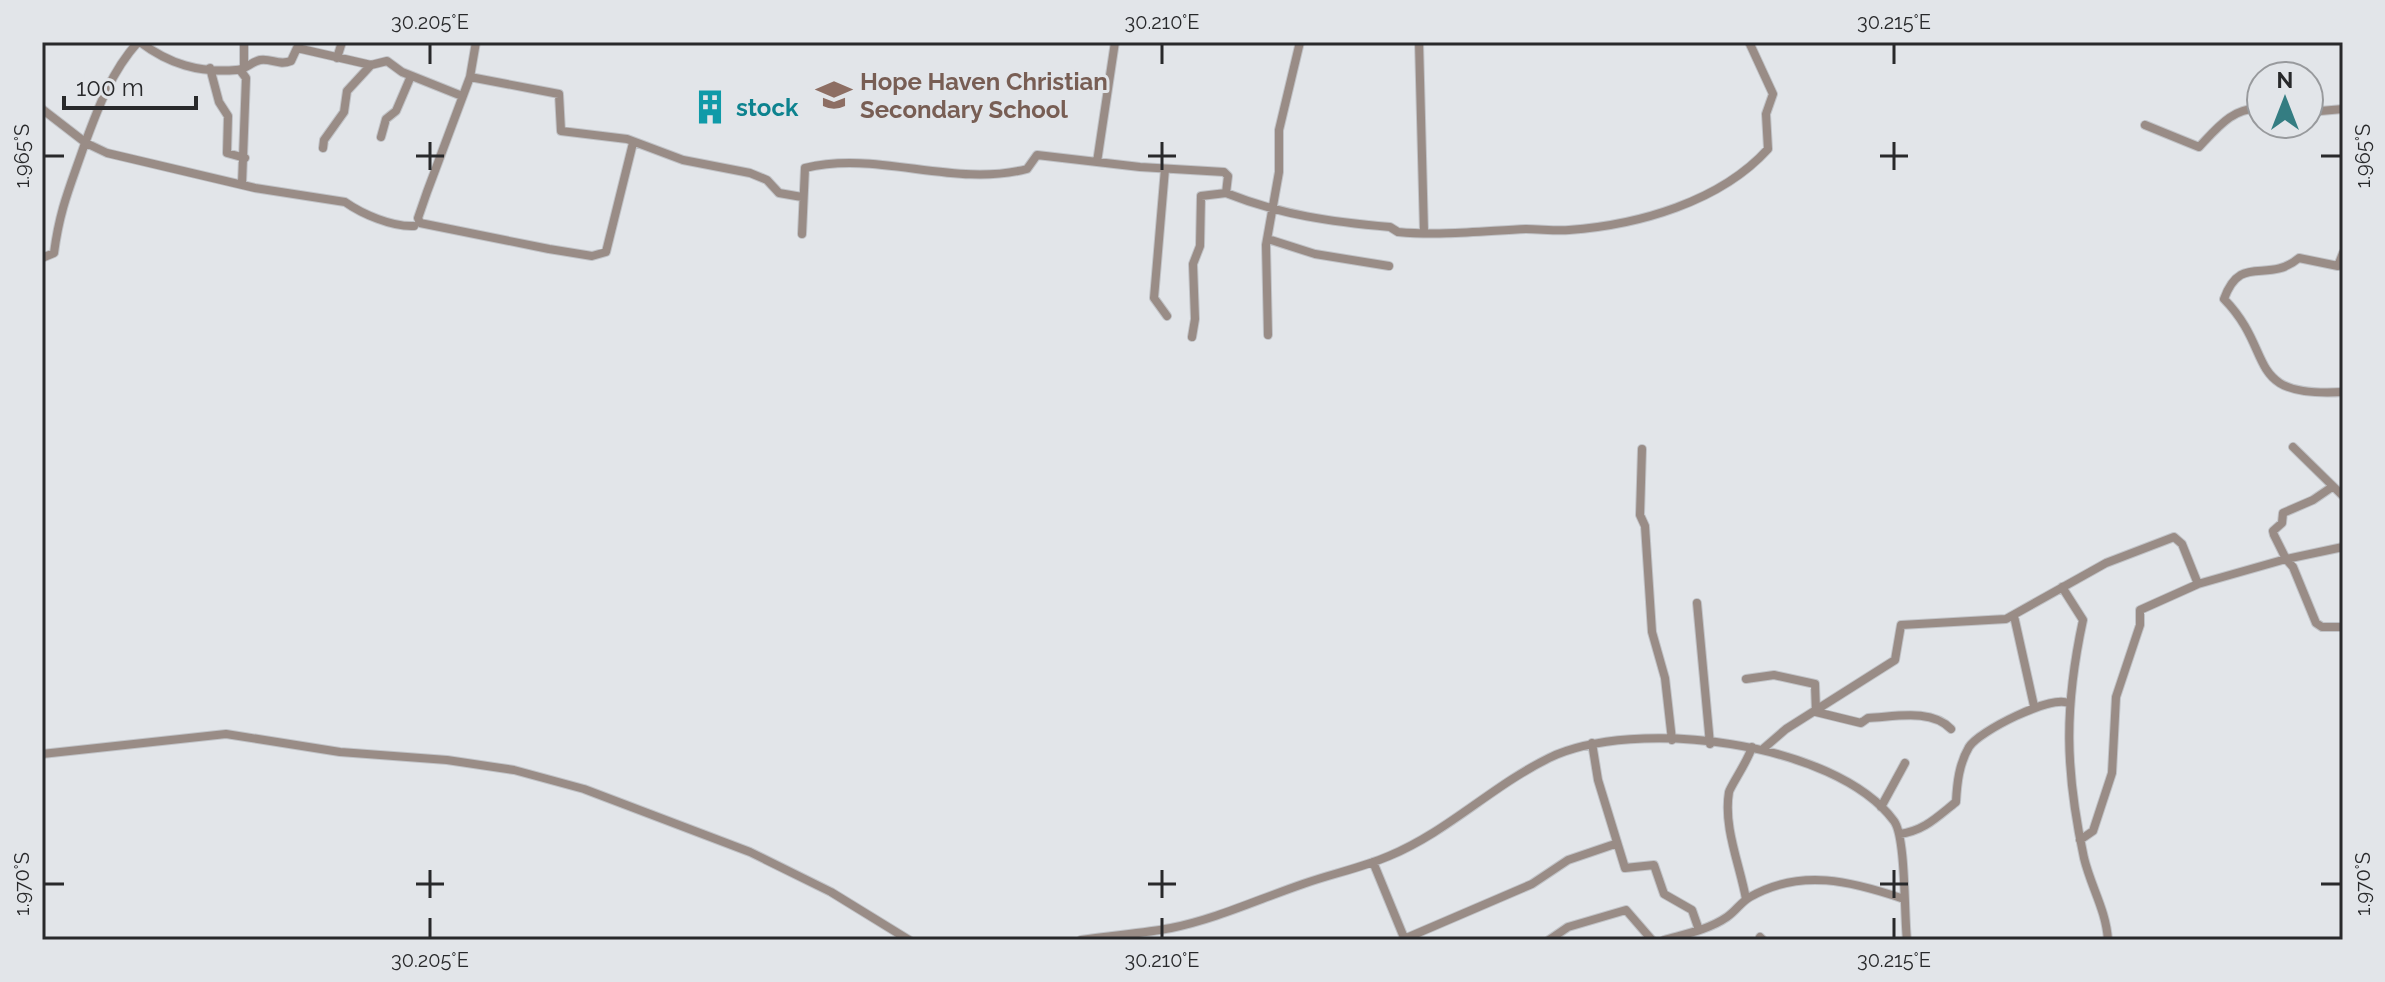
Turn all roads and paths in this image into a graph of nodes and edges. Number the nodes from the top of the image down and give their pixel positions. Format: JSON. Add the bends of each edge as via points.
{"nodes":[{"id":1,"x":139,"y":42,"type":"edge"},
{"id":2,"x":244,"y":42,"type":"edge"},
{"id":3,"x":342,"y":42,"type":"edge"},
{"id":4,"x":476,"y":42,"type":"edge"},
{"id":5,"x":1115,"y":42,"type":"edge"},
{"id":6,"x":1300,"y":42,"type":"edge"},
{"id":7,"x":1419,"y":42,"type":"edge"},
{"id":8,"x":1749,"y":42,"type":"edge"},
{"id":9,"x":337,"y":58,"type":"junction"},
{"id":10,"x":371,"y":65,"type":"junction"},
{"id":11,"x":210,"y":68,"type":"junction"},
{"id":12,"x":242,"y":69,"type":"junction"},
{"id":13,"x":411,"y":76,"type":"junction"},
{"id":14,"x":470,"y":77,"type":"junction"},
{"id":15,"x":462,"y":96,"type":"junction"},
{"id":16,"x":42,"y":109,"type":"edge"},
{"id":17,"x":2245,"y":109,"type":"edge"},
{"id":18,"x":2145,"y":125,"type":"dead end"},
{"id":19,"x":381,"y":137,"type":"dead end"},
{"id":20,"x":86,"y":143,"type":"junction"},
{"id":21,"x":633,"y":143,"type":"junction"},
{"id":22,"x":323,"y":148,"type":"dead end"},
{"id":23,"x":245,"y":158,"type":"junction"},
{"id":24,"x":1097,"y":162,"type":"junction"},
{"id":25,"x":1165,"y":169,"type":"junction"},
{"id":26,"x":242,"y":184,"type":"junction"},
{"id":27,"x":1226,"y":193,"type":"junction"},
{"id":28,"x":802,"y":197,"type":"junction"},
{"id":29,"x":1272,"y":211,"type":"junction"},
{"id":30,"x":414,"y":226,"type":"dead end"},
{"id":31,"x":1424,"y":232,"type":"junction"},
{"id":32,"x":802,"y":234,"type":"dead end"},
{"id":33,"x":1268,"y":239,"type":"junction"},
{"id":34,"x":2343,"y":253,"type":"edge"},
{"id":35,"x":42,"y":258,"type":"edge"},
{"id":36,"x":1389,"y":266,"type":"dead end"},
{"id":37,"x":1167,"y":316,"type":"dead end"},
{"id":38,"x":1268,"y":335,"type":"dead end"},
{"id":39,"x":1192,"y":337,"type":"dead end"},
{"id":40,"x":2343,"y":392,"type":"edge"},
{"id":41,"x":2293,"y":447,"type":"dead end"},
{"id":42,"x":1642,"y":449,"type":"dead end"},
{"id":43,"x":2332,"y":487,"type":"junction"},
{"id":44,"x":2343,"y":496,"type":"edge"},
{"id":45,"x":2343,"y":547,"type":"edge"},
{"id":46,"x":2286,"y":559,"type":"junction"},
{"id":47,"x":2198,"y":584,"type":"junction"},
{"id":48,"x":2062,"y":587,"type":"junction"},
{"id":49,"x":1697,"y":603,"type":"dead end"},
{"id":50,"x":2014,"y":616,"type":"junction"},
{"id":51,"x":2343,"y":627,"type":"edge"},
{"id":52,"x":1746,"y":679,"type":"dead end"},
{"id":53,"x":2068,"y":703,"type":"junction"},
{"id":54,"x":2034,"y":706,"type":"junction"},
{"id":55,"x":1816,"y":712,"type":"junction"},
{"id":56,"x":1951,"y":729,"type":"dead end"},
{"id":57,"x":1672,"y":740,"type":"junction"},
{"id":58,"x":1592,"y":743,"type":"junction"},
{"id":59,"x":1710,"y":744,"type":"junction"},
{"id":60,"x":1752,"y":747,"type":"junction"},
{"id":61,"x":1764,"y":748,"type":"junction"},
{"id":62,"x":42,"y":754,"type":"edge"},
{"id":63,"x":1905,"y":763,"type":"dead end"},
{"id":64,"x":1881,"y":807,"type":"junction"},
{"id":65,"x":1899,"y":834,"type":"junction"},
{"id":66,"x":2080,"y":840,"type":"junction"},
{"id":67,"x":1615,"y":844,"type":"junction"},
{"id":68,"x":1373,"y":862,"type":"junction"},
{"id":69,"x":1746,"y":899,"type":"junction"},
{"id":70,"x":1904,"y":899,"type":"junction"},
{"id":71,"x":1694,"y":935,"type":"edge"},
{"id":72,"x":909,"y":940,"type":"edge"},
{"id":73,"x":1081,"y":940,"type":"edge"},
{"id":74,"x":1405,"y":940,"type":"edge"},
{"id":75,"x":1549,"y":940,"type":"edge"},
{"id":76,"x":1652,"y":940,"type":"edge"},
{"id":77,"x":1664,"y":940,"type":"edge"},
{"id":78,"x":1907,"y":940,"type":"edge"},
{"id":79,"x":2108,"y":940,"type":"edge"}],
"edges":[{"from":1,"to":11,"type":"street","via":[[165,61]]},
{"from":1,"to":20,"type":"street","via":[[107,87]]},
{"from":2,"to":12,"type":"street"},
{"from":3,"to":9,"type":"street"},
{"from":4,"to":14,"type":"street"},
{"from":5,"to":24,"type":"street"},
{"from":6,"to":29,"type":"street","via":[[1279,130]]},
{"from":7,"to":31,"type":"street"},
{"from":8,"to":31,"type":"street","via":[[1773,94],[1766,114],[1768,149],[1726,184],[1677,206],[1596,227]]},
{"from":9,"to":10,"type":"street"},
{"from":9,"to":12,"type":"street","via":[[297,48],[284,64],[260,60]]},
{"from":10,"to":13,"type":"street","via":[[387,61]]},
{"from":10,"to":22,"type":"street","via":[[347,91],[344,112]]},
{"from":11,"to":12,"type":"street"},
{"from":11,"to":23,"type":"street","via":[[228,116],[227,153]]},
{"from":12,"to":23,"type":"street"},
{"from":13,"to":15,"type":"street"},
{"from":13,"to":19,"type":"street"},
{"from":14,"to":15,"type":"street"},
{"from":14,"to":21,"type":"street","via":[[559,94],[561,131]]},
{"from":15,"to":21,"type":"street","via":[[418,218],[424,225],[592,256],[606,252]]},
{"from":16,"to":20,"type":"street"},
{"from":17,"to":18,"type":"street","via":[[2199,147]]},
{"from":20,"to":26,"type":"street","via":[[107,153]]},
{"from":20,"to":35,"type":"street","via":[[69,180],[54,253]]},
{"from":21,"to":28,"type":"street","via":[[683,160],[750,173],[779,193]]},
{"from":23,"to":26,"type":"street"},
{"from":24,"to":25,"type":"street"},
{"from":24,"to":28,"type":"street","via":[[1037,155],[1022,171],[951,175],[863,164],[814,165],[803,170]]},
{"from":25,"to":27,"type":"street","via":[[1224,172]]},
{"from":25,"to":37,"type":"street","via":[[1154,298]]},
{"from":26,"to":30,"type":"street","via":[[345,202],[356,211]]},
{"from":27,"to":29,"type":"street"},
{"from":27,"to":39,"type":"street","via":[[1201,196]]},
{"from":28,"to":32,"type":"street"},
{"from":29,"to":31,"type":"street"},
{"from":29,"to":33,"type":"street"},
{"from":33,"to":36,"type":"street","via":[[1315,254]]},
{"from":33,"to":38,"type":"street"},
{"from":34,"to":40,"type":"street","via":[[2338,266],[2299,258],[2282,269],[2239,273],[2224,299],[2246,325],[2263,370],[2277,383],[2297,391]]},
{"from":41,"to":43,"type":"street"},
{"from":42,"to":57,"type":"street","via":[[1640,515],[1652,632],[1665,678]]},
{"from":43,"to":44,"type":"street"},
{"from":43,"to":46,"type":"street","via":[[2283,513],[2273,531]]},
{"from":45,"to":46,"type":"street"},
{"from":46,"to":47,"type":"street"},
{"from":46,"to":51,"type":"street","via":[[2316,623]]},
{"from":47,"to":48,"type":"street","via":[[2174,537]]},
{"from":47,"to":66,"type":"street","via":[[2140,610],[2116,697],[2112,773],[2093,831]]},
{"from":48,"to":50,"type":"street"},
{"from":48,"to":53,"type":"street","via":[[2083,620]]},
{"from":49,"to":59,"type":"street"},
{"from":50,"to":54,"type":"street"},
{"from":50,"to":55,"type":"street","via":[[1901,625],[1895,660]]},
{"from":52,"to":55,"type":"street","via":[[1774,675],[1815,684]]},
{"from":53,"to":54,"type":"street"},
{"from":53,"to":66,"type":"street","via":[[2070,780]]},
{"from":54,"to":65,"type":"street","via":[[1973,742],[1960,771],[1956,802],[1932,823]]},
{"from":55,"to":56,"type":"street","via":[[1861,723],[1868,718],[1929,717],[1942,719]]},
{"from":55,"to":61,"type":"street"},
{"from":57,"to":58,"type":"street"},
{"from":57,"to":59,"type":"street"},
{"from":58,"to":67,"type":"street"},
{"from":58,"to":68,"type":"street","via":[[1549,758],[1438,831]]},
{"from":59,"to":60,"type":"street"},
{"from":60,"to":61,"type":"street"},
{"from":60,"to":69,"type":"street","via":[[1729,791],[1730,830]]},
{"from":61,"to":64,"type":"street","via":[[1825,770]]},
{"from":62,"to":72,"type":"street","via":[[226,734],[514,770],[584,789],[750,852],[831,892]]},
{"from":63,"to":64,"type":"street"},
{"from":64,"to":65,"type":"street","via":[[1896,822]]},
{"from":65,"to":70,"type":"street"},
{"from":66,"to":79,"type":"street","via":[[2106,916]]},
{"from":67,"to":71,"type":"street","via":[[1625,868],[1654,865],[1664,894],[1692,910]]},
{"from":67,"to":74,"type":"street","via":[[1568,860],[1532,884]]},
{"from":68,"to":73,"type":"street","via":[[1171,928]]},
{"from":68,"to":74,"type":"street"},
{"from":69,"to":70,"type":"street","via":[[1805,878],[1845,881]]},
{"from":69,"to":71,"type":"street","via":[[1729,916]]},
{"from":70,"to":78,"type":"street"},
{"from":71,"to":77,"type":"street"},
{"from":75,"to":76,"type":"street","via":[[1568,927],[1626,910]]}]}
